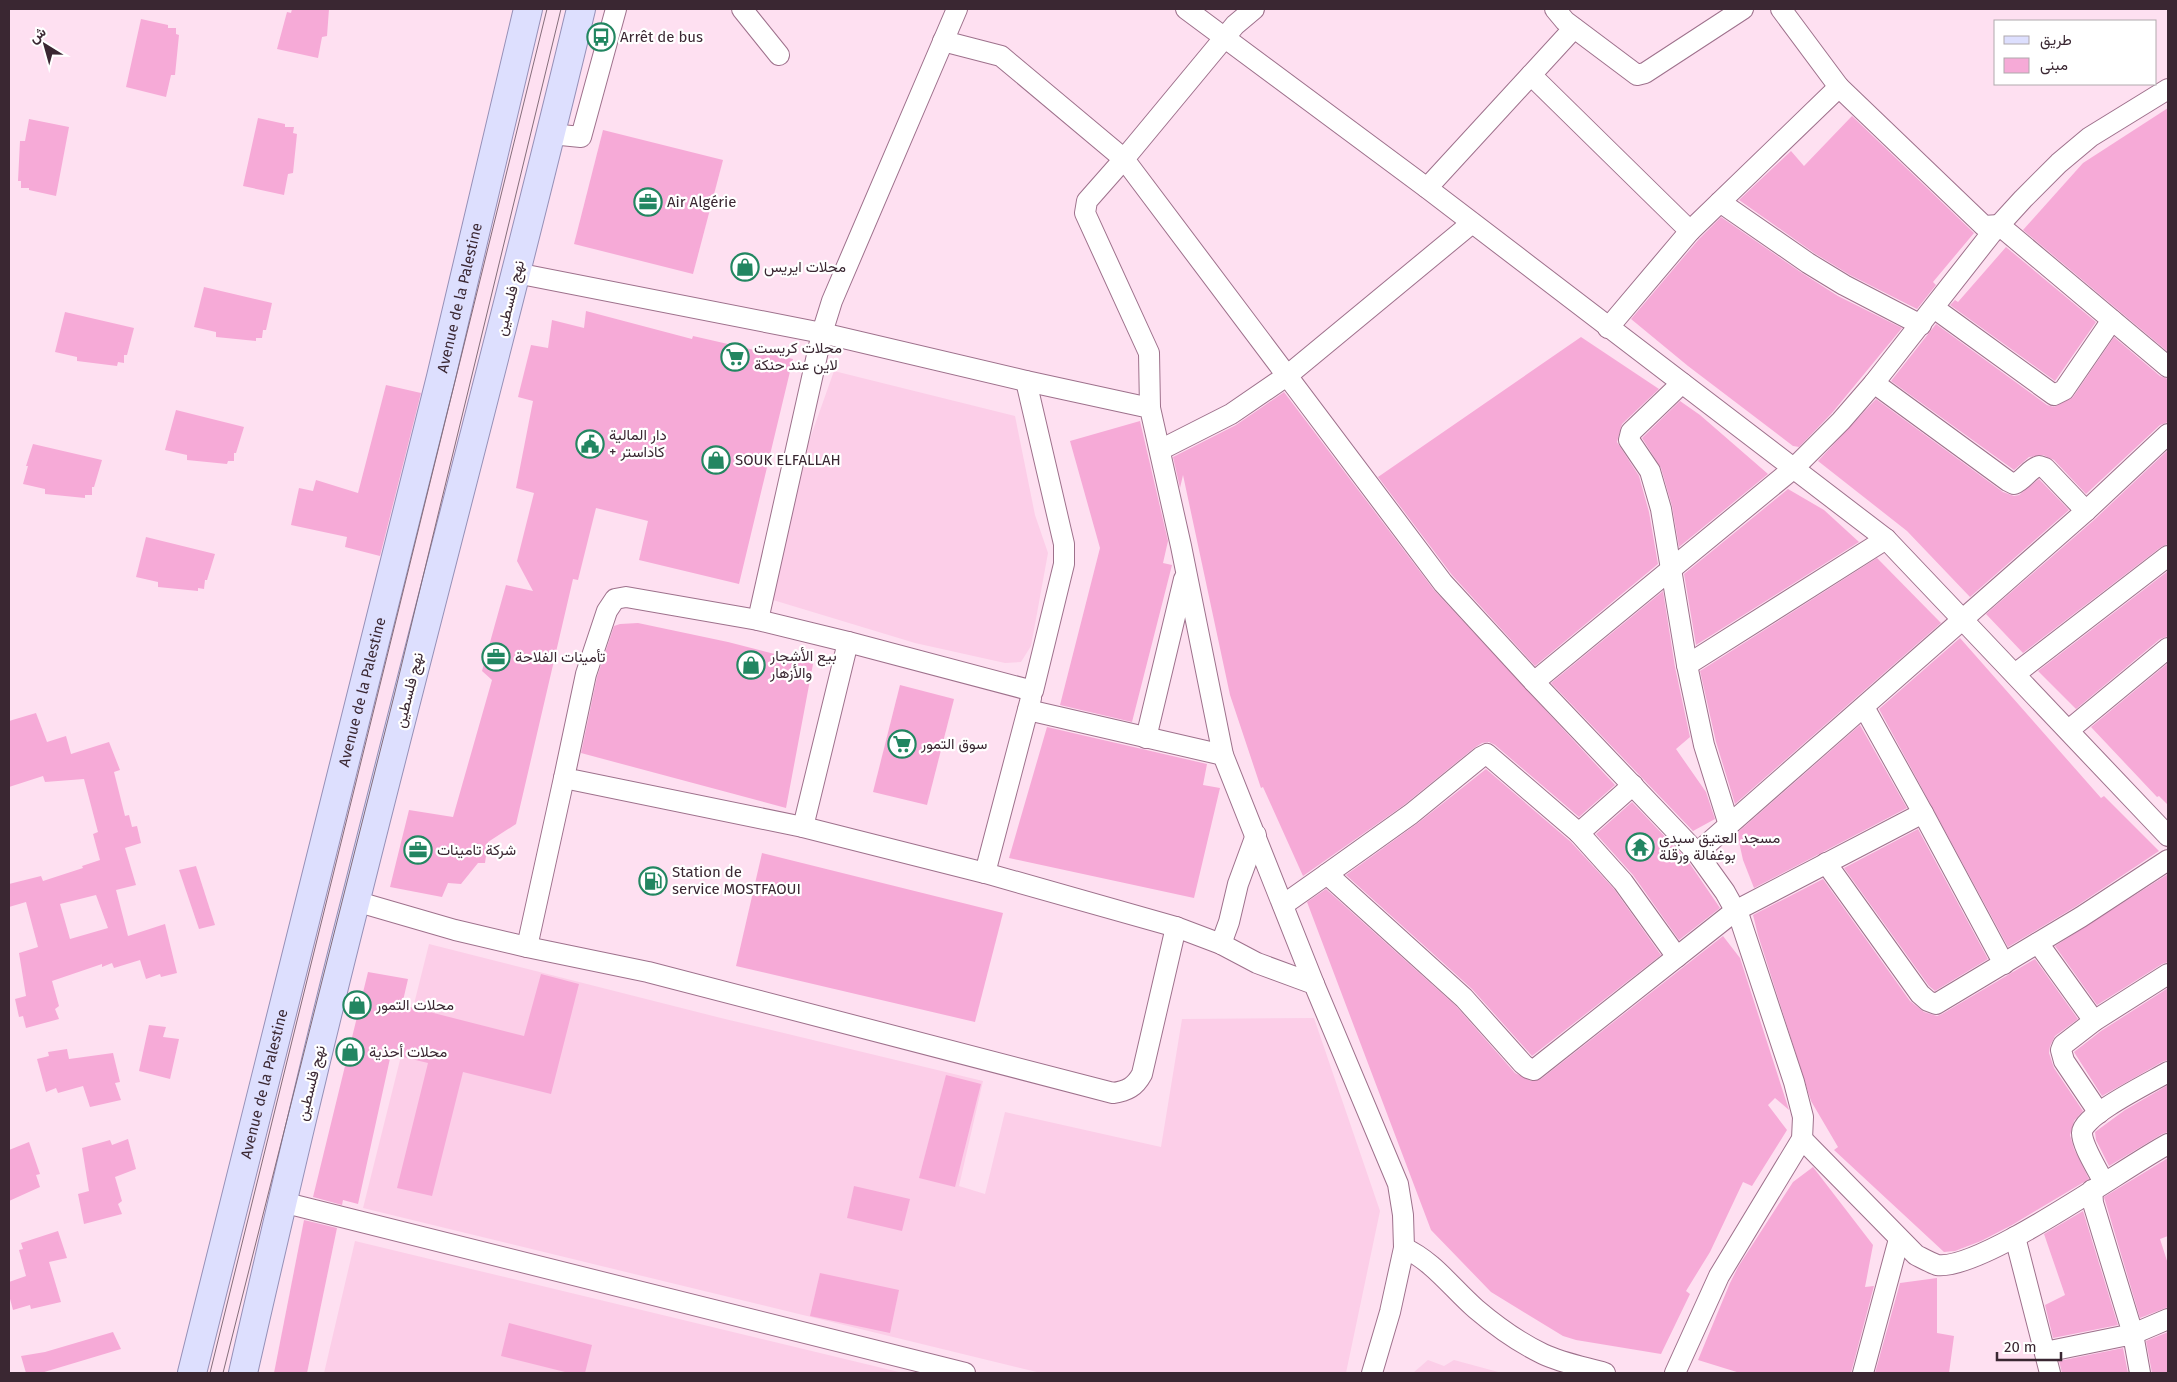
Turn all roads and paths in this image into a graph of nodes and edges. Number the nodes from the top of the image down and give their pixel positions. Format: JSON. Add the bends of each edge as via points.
{"nodes":[{"id":1,"x":528,"y":9,"type":"edge"},
{"id":2,"x":581,"y":9,"type":"edge"},
{"id":3,"x":616,"y":9,"type":"edge"},
{"id":4,"x":742,"y":9,"type":"edge"},
{"id":5,"x":957,"y":9,"type":"edge"},
{"id":6,"x":1186,"y":9,"type":"edge"},
{"id":7,"x":1254,"y":9,"type":"edge"},
{"id":8,"x":1555,"y":9,"type":"edge"},
{"id":9,"x":1743,"y":9,"type":"edge"},
{"id":10,"x":1781,"y":9,"type":"edge"},
{"id":11,"x":1574,"y":28,"type":"junction"},
{"id":12,"x":1225,"y":39,"type":"junction"},
{"id":13,"x":943,"y":41,"type":"junction"},
{"id":14,"x":779,"y":55,"type":"dead end"},
{"id":15,"x":1531,"y":75,"type":"junction"},
{"id":16,"x":1840,"y":87,"type":"junction"},
{"id":17,"x":2168,"y":89,"type":"edge"},
{"id":18,"x":551,"y":134,"type":"junction"},
{"id":19,"x":1124,"y":159,"type":"junction"},
{"id":20,"x":1427,"y":188,"type":"junction"},
{"id":21,"x":1720,"y":202,"type":"junction"},
{"id":22,"x":1472,"y":223,"type":"junction"},
{"id":23,"x":1999,"y":225,"type":"junction"},
{"id":24,"x":1690,"y":231,"type":"junction"},
{"id":25,"x":516,"y":273,"type":"junction"},
{"id":26,"x":1934,"y":308,"type":"junction"},
{"id":27,"x":2112,"y":320,"type":"junction"},
{"id":28,"x":1921,"y":324,"type":"junction"},
{"id":29,"x":1608,"y":328,"type":"junction"},
{"id":30,"x":822,"y":333,"type":"junction"},
{"id":31,"x":2168,"y":368,"type":"edge"},
{"id":32,"x":1288,"y":375,"type":"junction"},
{"id":33,"x":1026,"y":381,"type":"junction"},
{"id":34,"x":1682,"y":383,"type":"junction"},
{"id":35,"x":1874,"y":383,"type":"junction"},
{"id":36,"x":1150,"y":408,"type":"junction"},
{"id":37,"x":2168,"y":434,"type":"edge"},
{"id":38,"x":1160,"y":450,"type":"junction"},
{"id":39,"x":1794,"y":468,"type":"junction"},
{"id":40,"x":2086,"y":510,"type":"junction"},
{"id":41,"x":1886,"y":539,"type":"junction"},
{"id":42,"x":2168,"y":556,"type":"edge"},
{"id":43,"x":1670,"y":570,"type":"junction"},
{"id":44,"x":1186,"y":573,"type":"junction"},
{"id":45,"x":1963,"y":619,"type":"junction"},
{"id":46,"x":758,"y":620,"type":"junction"},
{"id":47,"x":848,"y":642,"type":"junction"},
{"id":48,"x":2168,"y":648,"type":"edge"},
{"id":49,"x":1687,"y":665,"type":"junction"},
{"id":50,"x":2015,"y":674,"type":"junction"},
{"id":51,"x":1534,"y":682,"type":"junction"},
{"id":52,"x":1030,"y":700,"type":"junction"},
{"id":53,"x":1864,"y":707,"type":"junction"},
{"id":54,"x":2070,"y":730,"type":"junction"},
{"id":55,"x":1146,"y":738,"type":"junction"},
{"id":56,"x":1223,"y":755,"type":"junction"},
{"id":57,"x":564,"y":778,"type":"junction"},
{"id":58,"x":1633,"y":785,"type":"junction"},
{"id":59,"x":1923,"y":813,"type":"junction"},
{"id":60,"x":1729,"y":825,"type":"junction"},
{"id":61,"x":803,"y":827,"type":"junction"},
{"id":62,"x":1579,"y":833,"type":"junction"},
{"id":63,"x":1256,"y":835,"type":"junction"},
{"id":64,"x":2168,"y":836,"type":"edge"},
{"id":65,"x":1697,"y":853,"type":"junction"},
{"id":66,"x":2168,"y":860,"type":"edge"},
{"id":67,"x":1826,"y":864,"type":"junction"},
{"id":68,"x":985,"y":873,"type":"junction"},
{"id":69,"x":1328,"y":874,"type":"junction"},
{"id":70,"x":355,"y":901,"type":"junction"},
{"id":71,"x":1283,"y":905,"type":"junction"},
{"id":72,"x":1736,"y":911,"type":"junction"},
{"id":73,"x":1176,"y":927,"type":"junction"},
{"id":74,"x":2038,"y":943,"type":"junction"},
{"id":75,"x":1221,"y":944,"type":"junction"},
{"id":76,"x":528,"y":947,"type":"junction"},
{"id":77,"x":1677,"y":957,"type":"junction"},
{"id":78,"x":2004,"y":964,"type":"junction"},
{"id":79,"x":2168,"y":974,"type":"edge"},
{"id":80,"x":1314,"y":984,"type":"junction"},
{"id":81,"x":2094,"y":1022,"type":"junction"},
{"id":82,"x":2168,"y":1072,"type":"edge"},
{"id":83,"x":2099,"y":1113,"type":"junction"},
{"id":84,"x":1802,"y":1139,"type":"junction"},
{"id":85,"x":2168,"y":1144,"type":"edge"},
{"id":86,"x":2098,"y":1186,"type":"junction"},
{"id":87,"x":282,"y":1202,"type":"junction"},
{"id":88,"x":2015,"y":1236,"type":"junction"},
{"id":89,"x":1900,"y":1238,"type":"junction"},
{"id":90,"x":1404,"y":1248,"type":"junction"},
{"id":91,"x":2168,"y":1318,"type":"edge"},
{"id":92,"x":2133,"y":1334,"type":"junction"},
{"id":93,"x":2045,"y":1352,"type":"junction"},
{"id":94,"x":192,"y":1373,"type":"edge"},
{"id":95,"x":243,"y":1373,"type":"edge"},
{"id":96,"x":965,"y":1373,"type":"edge"},
{"id":97,"x":1372,"y":1373,"type":"edge"},
{"id":98,"x":1604,"y":1373,"type":"edge"},
{"id":99,"x":1675,"y":1373,"type":"edge"},
{"id":100,"x":1863,"y":1373,"type":"edge"},
{"id":101,"x":2050,"y":1373,"type":"edge"},
{"id":102,"x":2140,"y":1373,"type":"edge"}],
"edges":[{"from":1,"to":94,"type":"main road","name":"Avenue de la Palestine","via":[[436,396]]},
{"from":2,"to":18,"type":"main road","name":"نهج فلسطين"},
{"from":3,"to":18,"type":"street","via":[[581,137]]},
{"from":4,"to":14,"type":"street"},
{"from":5,"to":13,"type":"street"},
{"from":6,"to":12,"type":"street"},
{"from":7,"to":12,"type":"street","via":[[1235,25]]},
{"from":8,"to":11,"type":"street"},
{"from":9,"to":11,"type":"street","via":[[1637,75]]},
{"from":10,"to":16,"type":"street"},
{"from":11,"to":15,"type":"street"},
{"from":12,"to":19,"type":"street"},
{"from":12,"to":20,"type":"street"},
{"from":13,"to":19,"type":"street","via":[[1001,56]]},
{"from":13,"to":30,"type":"street","via":[[832,301]]},
{"from":15,"to":20,"type":"street"},
{"from":15,"to":24,"type":"street"},
{"from":16,"to":21,"type":"street"},
{"from":16,"to":23,"type":"street","via":[[1984,226]]},
{"from":17,"to":23,"type":"street","via":[[2090,137]]},
{"from":18,"to":25,"type":"main road","name":"نهج فلسطين"},
{"from":19,"to":32,"type":"street"},
{"from":19,"to":36,"type":"street","via":[[1087,201],[1085,213],[1149,352]]},
{"from":20,"to":22,"type":"street"},
{"from":21,"to":24,"type":"street"},
{"from":21,"to":28,"type":"street","via":[[1844,286]]},
{"from":22,"to":29,"type":"street"},
{"from":22,"to":32,"type":"street"},
{"from":23,"to":26,"type":"street"},
{"from":23,"to":27,"type":"street"},
{"from":24,"to":29,"type":"street"},
{"from":25,"to":30,"type":"street"},
{"from":25,"to":70,"type":"main road","name":"نهج فلسطين"},
{"from":26,"to":27,"type":"street","via":[[2054,395],[2064,390]]},
{"from":26,"to":28,"type":"street"},
{"from":27,"to":31,"type":"street"},
{"from":28,"to":35,"type":"street"},
{"from":29,"to":34,"type":"street"},
{"from":30,"to":33,"type":"street"},
{"from":30,"to":46,"type":"street"},
{"from":32,"to":38,"type":"street","via":[[1231,414]]},
{"from":32,"to":51,"type":"street","via":[[1443,583]]},
{"from":33,"to":36,"type":"street"},
{"from":33,"to":52,"type":"street","via":[[1064,544],[1064,564]]},
{"from":34,"to":39,"type":"street"},
{"from":34,"to":43,"type":"street","via":[[1629,436],[1631,445],[1650,471],[1655,484]]},
{"from":35,"to":39,"type":"street"},
{"from":35,"to":40,"type":"street","via":[[2008,481],[2014,484],[2035,467],[2045,468]]},
{"from":36,"to":38,"type":"street"},
{"from":37,"to":40,"type":"street"},
{"from":38,"to":44,"type":"street"},
{"from":39,"to":41,"type":"street"},
{"from":39,"to":43,"type":"street"},
{"from":40,"to":45,"type":"street"},
{"from":41,"to":45,"type":"street"},
{"from":41,"to":49,"type":"street"},
{"from":42,"to":50,"type":"street"},
{"from":43,"to":49,"type":"street"},
{"from":43,"to":51,"type":"street"},
{"from":44,"to":55,"type":"street"},
{"from":44,"to":56,"type":"street"},
{"from":45,"to":50,"type":"street"},
{"from":45,"to":53,"type":"street"},
{"from":46,"to":47,"type":"street"},
{"from":46,"to":57,"type":"street","via":[[626,597],[615,599],[607,611],[586,674]]},
{"from":47,"to":52,"type":"street"},
{"from":47,"to":61,"type":"street"},
{"from":48,"to":54,"type":"street"},
{"from":49,"to":60,"type":"street","via":[[1704,745]]},
{"from":50,"to":54,"type":"street"},
{"from":51,"to":58,"type":"street"},
{"from":52,"to":55,"type":"street"},
{"from":52,"to":68,"type":"street"},
{"from":53,"to":59,"type":"street"},
{"from":53,"to":60,"type":"street"},
{"from":54,"to":64,"type":"street"},
{"from":55,"to":56,"type":"street"},
{"from":56,"to":63,"type":"street"},
{"from":57,"to":61,"type":"street"},
{"from":57,"to":76,"type":"street"},
{"from":58,"to":62,"type":"street"},
{"from":58,"to":65,"type":"street"},
{"from":59,"to":67,"type":"street"},
{"from":59,"to":78,"type":"street"},
{"from":60,"to":65,"type":"street"},
{"from":61,"to":68,"type":"street"},
{"from":62,"to":69,"type":"street","via":[[1487,754]]},
{"from":62,"to":77,"type":"street","via":[[1623,882]]},
{"from":63,"to":71,"type":"street"},
{"from":63,"to":75,"type":"street"},
{"from":65,"to":72,"type":"street"},
{"from":66,"to":74,"type":"street"},
{"from":67,"to":72,"type":"street"},
{"from":67,"to":78,"type":"street","via":[[1928,1001],[1936,1004],[1943,1001]]},
{"from":68,"to":73,"type":"street"},
{"from":69,"to":71,"type":"street"},
{"from":69,"to":77,"type":"street","via":[[1464,998],[1528,1068],[1534,1070]]},
{"from":70,"to":76,"type":"street"},
{"from":70,"to":87,"type":"main road","name":"نهج فلسطين"},
{"from":71,"to":80,"type":"street"},
{"from":72,"to":77,"type":"street"},
{"from":72,"to":84,"type":"street","via":[[1794,1082],[1803,1117]]},
{"from":73,"to":75,"type":"street"},
{"from":73,"to":76,"type":"street","via":[[1142,1074],[1136,1085],[1124,1092],[1113,1093],[648,972]]},
{"from":74,"to":78,"type":"street"},
{"from":74,"to":81,"type":"street"},
{"from":75,"to":80,"type":"street","via":[[1257,963]]},
{"from":79,"to":81,"type":"street"},
{"from":80,"to":90,"type":"street","via":[[1398,1184]]},
{"from":81,"to":83,"type":"street","via":[[2063,1045],[2061,1056]]},
{"from":82,"to":83,"type":"street"},
{"from":83,"to":86,"type":"street","via":[[2084,1126],[2082,1136]]},
{"from":84,"to":89,"type":"street"},
{"from":84,"to":99,"type":"street","via":[[1719,1276]]},
{"from":85,"to":86,"type":"street"},
{"from":86,"to":88,"type":"street"},
{"from":86,"to":92,"type":"street","via":[[2093,1203]]},
{"from":87,"to":95,"type":"main road","name":"نهج فلسطين"},
{"from":87,"to":96,"type":"street"},
{"from":88,"to":89,"type":"street","via":[[1964,1262],[1937,1264],[1916,1255]]},
{"from":88,"to":93,"type":"street"},
{"from":89,"to":100,"type":"street"},
{"from":90,"to":97,"type":"street"},
{"from":90,"to":98,"type":"street","via":[[1417,1253],[1478,1311],[1522,1342],[1549,1356]]},
{"from":91,"to":92,"type":"street"},
{"from":92,"to":93,"type":"street"},
{"from":92,"to":102,"type":"street"},
{"from":93,"to":101,"type":"street"}]}
